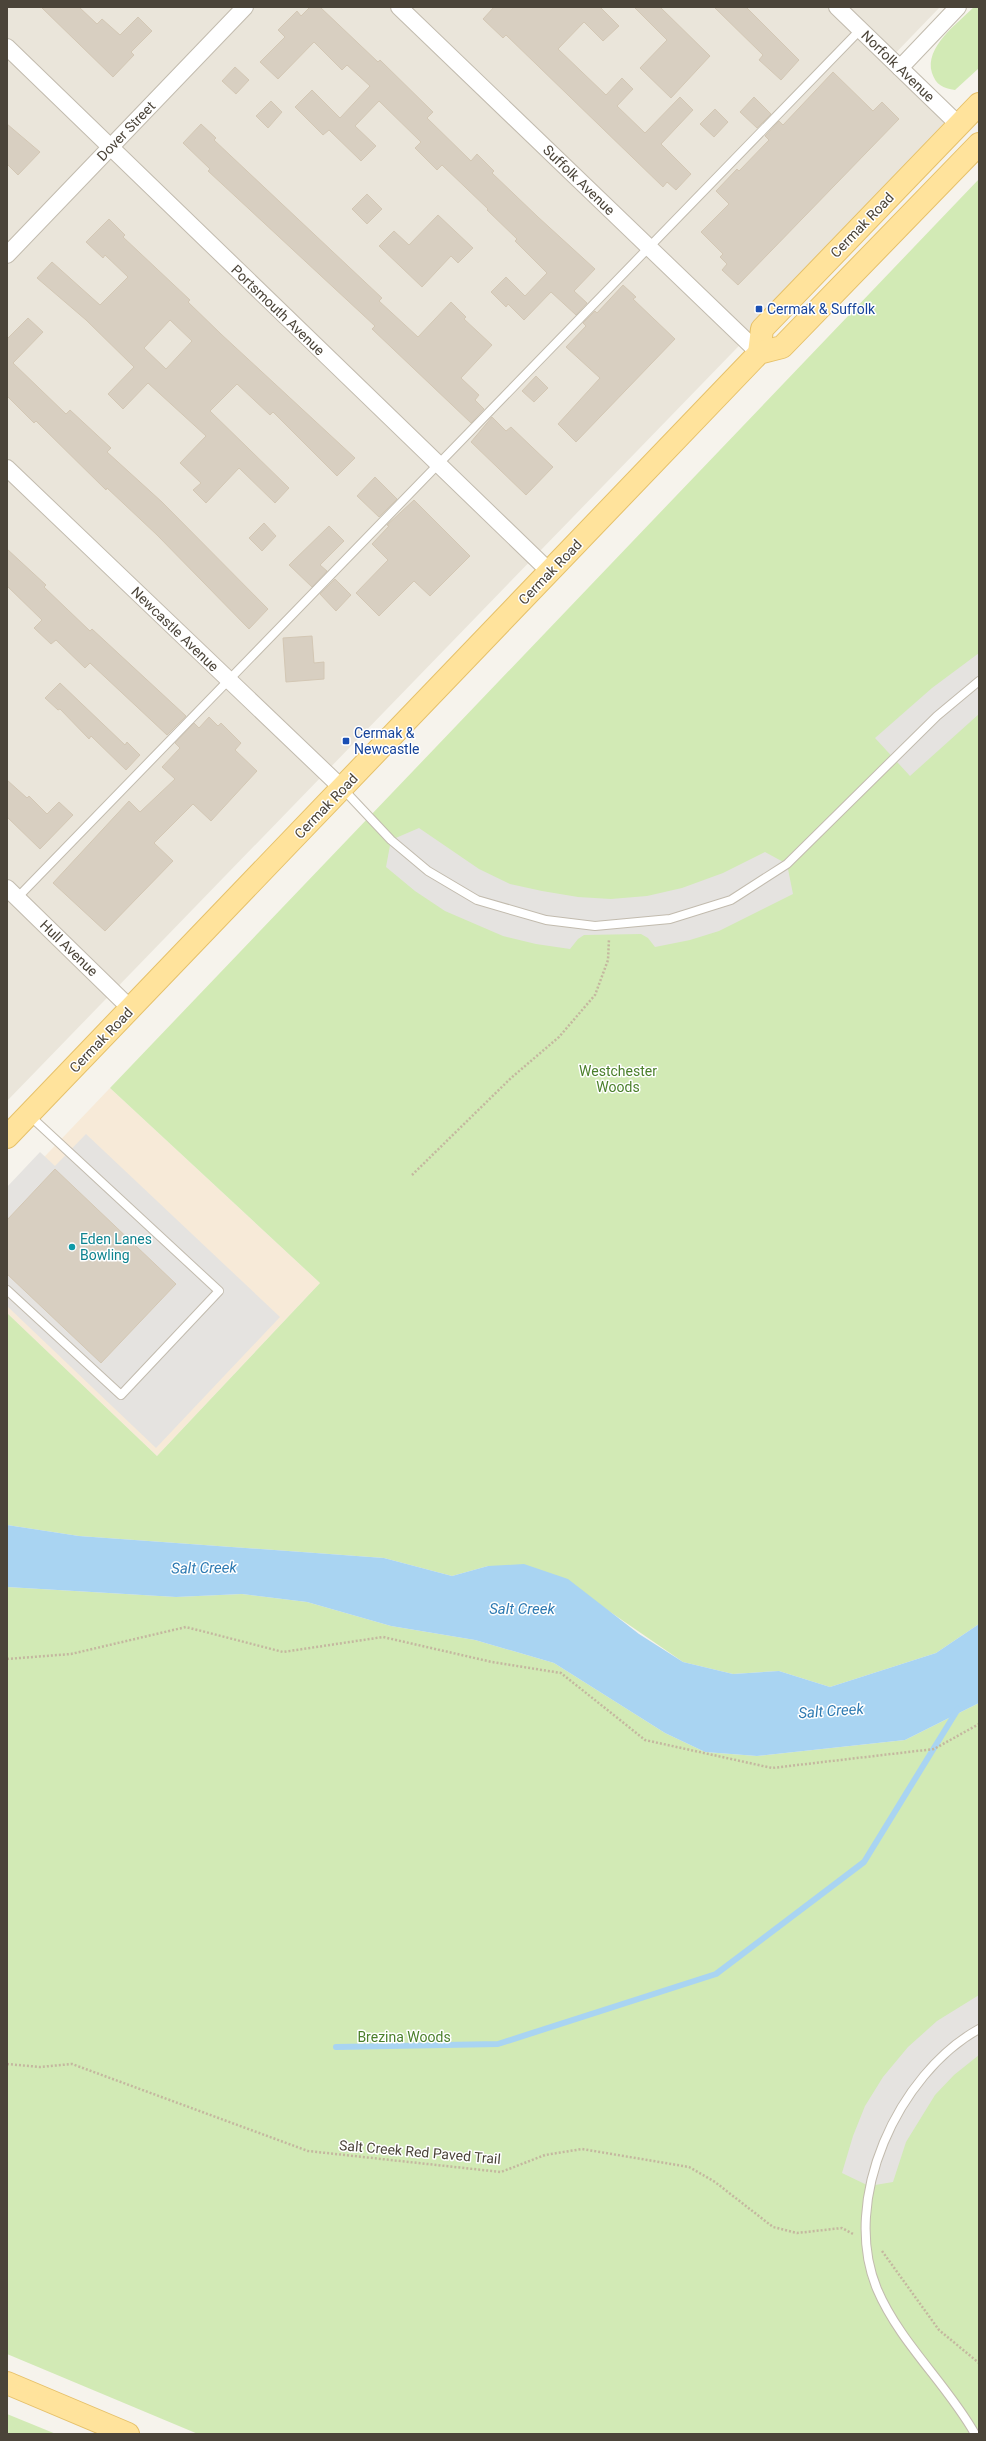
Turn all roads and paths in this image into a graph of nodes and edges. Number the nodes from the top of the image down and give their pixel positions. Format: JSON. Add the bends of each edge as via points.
{"nodes":[{"id":1,"x":245,"y":7,"type":"edge"},
{"id":2,"x":399,"y":7,"type":"edge"},
{"id":3,"x":837,"y":7,"type":"edge"},
{"id":4,"x":958,"y":7,"type":"edge"},
{"id":5,"x":860,"y":30,"type":"junction"},
{"id":6,"x":7,"y":47,"type":"edge"},
{"id":7,"x":900,"y":68,"type":"junction"},
{"id":8,"x":979,"y":104,"type":"edge"},
{"id":9,"x":959,"y":125,"type":"junction"},
{"id":10,"x":979,"y":144,"type":"edge"},
{"id":11,"x":110,"y":148,"type":"junction"},
{"id":12,"x":649,"y":247,"type":"junction"},
{"id":13,"x":7,"y":255,"type":"edge"},
{"id":14,"x":759,"y":353,"type":"junction"},
{"id":15,"x":438,"y":464,"type":"junction"},
{"id":16,"x":7,"y":468,"type":"edge"},
{"id":17,"x":550,"y":572,"type":"junction"},
{"id":18,"x":228,"y":680,"type":"junction"},
{"id":19,"x":979,"y":681,"type":"edge"},
{"id":20,"x":343,"y":789,"type":"junction"},
{"id":21,"x":12,"y":893,"type":"edge"},
{"id":22,"x":610,"y":925,"type":"junction"},
{"id":23,"x":131,"y":1009,"type":"junction"},
{"id":24,"x":29,"y":1115,"type":"junction"},
{"id":25,"x":7,"y":1137,"type":"edge"},
{"id":26,"x":412,"y":1175,"type":"dead end"},
{"id":27,"x":7,"y":1290,"type":"edge"},
{"id":28,"x":7,"y":1659,"type":"edge"},
{"id":29,"x":979,"y":1724,"type":"edge"},
{"id":30,"x":979,"y":2029,"type":"edge"},
{"id":31,"x":7,"y":2064,"type":"edge"},
{"id":32,"x":867,"y":2242,"type":"junction"},
{"id":33,"x":979,"y":2363,"type":"edge"},
{"id":34,"x":7,"y":2383,"type":"edge"},
{"id":35,"x":128,"y":2434,"type":"edge"},
{"id":36,"x":975,"y":2434,"type":"edge"}],
"edges":[{"from":1,"to":11,"type":"street","name":"Dover Street"},
{"from":2,"to":12,"type":"street","name":"Suffolk Avenue"},
{"from":3,"to":5,"type":"street","name":"Norfolk Avenue"},
{"from":4,"to":7,"type":"street"},
{"from":5,"to":7,"type":"street","name":"Norfolk Avenue"},
{"from":5,"to":12,"type":"lane"},
{"from":6,"to":11,"type":"street","name":"Portsmouth Avenue"},
{"from":7,"to":9,"type":"street","name":"Norfolk Avenue"},
{"from":8,"to":9,"type":"main road","name":"Cermak Road"},
{"from":9,"to":14,"type":"main road","name":"Cermak Road","via":[[762,328]]},
{"from":10,"to":14,"type":"main road","name":"Cermak Road","via":[[782,347]]},
{"from":11,"to":13,"type":"street","name":"Dover Street"},
{"from":11,"to":15,"type":"street","name":"Portsmouth Avenue"},
{"from":12,"to":14,"type":"street","name":"Suffolk Avenue"},
{"from":12,"to":15,"type":"lane"},
{"from":14,"to":17,"type":"main road","name":"Cermak Road"},
{"from":15,"to":17,"type":"street","name":"Portsmouth Avenue"},
{"from":15,"to":18,"type":"lane"},
{"from":16,"to":18,"type":"street","name":"Newcastle Avenue"},
{"from":17,"to":20,"type":"main road","name":"Cermak Road"},
{"from":18,"to":20,"type":"street","name":"Newcastle Avenue"},
{"from":18,"to":21,"type":"lane"},
{"from":19,"to":22,"type":"lane","via":[[937,716],[787,864],[731,900],[670,919]]},
{"from":20,"to":22,"type":"lane","via":[[391,840],[428,871],[477,900],[546,920],[595,926]]},
{"from":20,"to":23,"type":"main road","name":"Cermak Road"},
{"from":21,"to":23,"type":"street","name":"Hull Avenue"},
{"from":22,"to":26,"type":"path","via":[[608,960],[595,995],[559,1037],[511,1078]]},
{"from":23,"to":24,"type":"main road","name":"Cermak Road"},
{"from":24,"to":25,"type":"main road","name":"Cermak Road"},
{"from":24,"to":27,"type":"lane","via":[[219,1291],[121,1395]]},
{"from":28,"to":29,"type":"path","via":[[71,1654],[186,1627],[283,1652],[383,1637],[492,1662],[561,1673],[645,1740],[772,1768],[934,1749]]},
{"from":30,"to":32,"type":"lane","via":[[943,2055],[915,2085],[895,2116],[879,2153],[869,2186]]},
{"from":31,"to":32,"type":"path","name":"Salt Creek Red Paved Trail","via":[[40,2067],[72,2064],[308,2151],[501,2172],[545,2155],[582,2149],[689,2167],[715,2182],[773,2227],[797,2233],[842,2228]]},
{"from":32,"to":33,"type":"path","name":"Salt Creek Red Paved Trail","via":[[885,2253],[939,2330]]},
{"from":32,"to":36,"type":"lane","via":[[877,2289],[897,2325]]},
{"from":34,"to":35,"type":"main road"}]}
